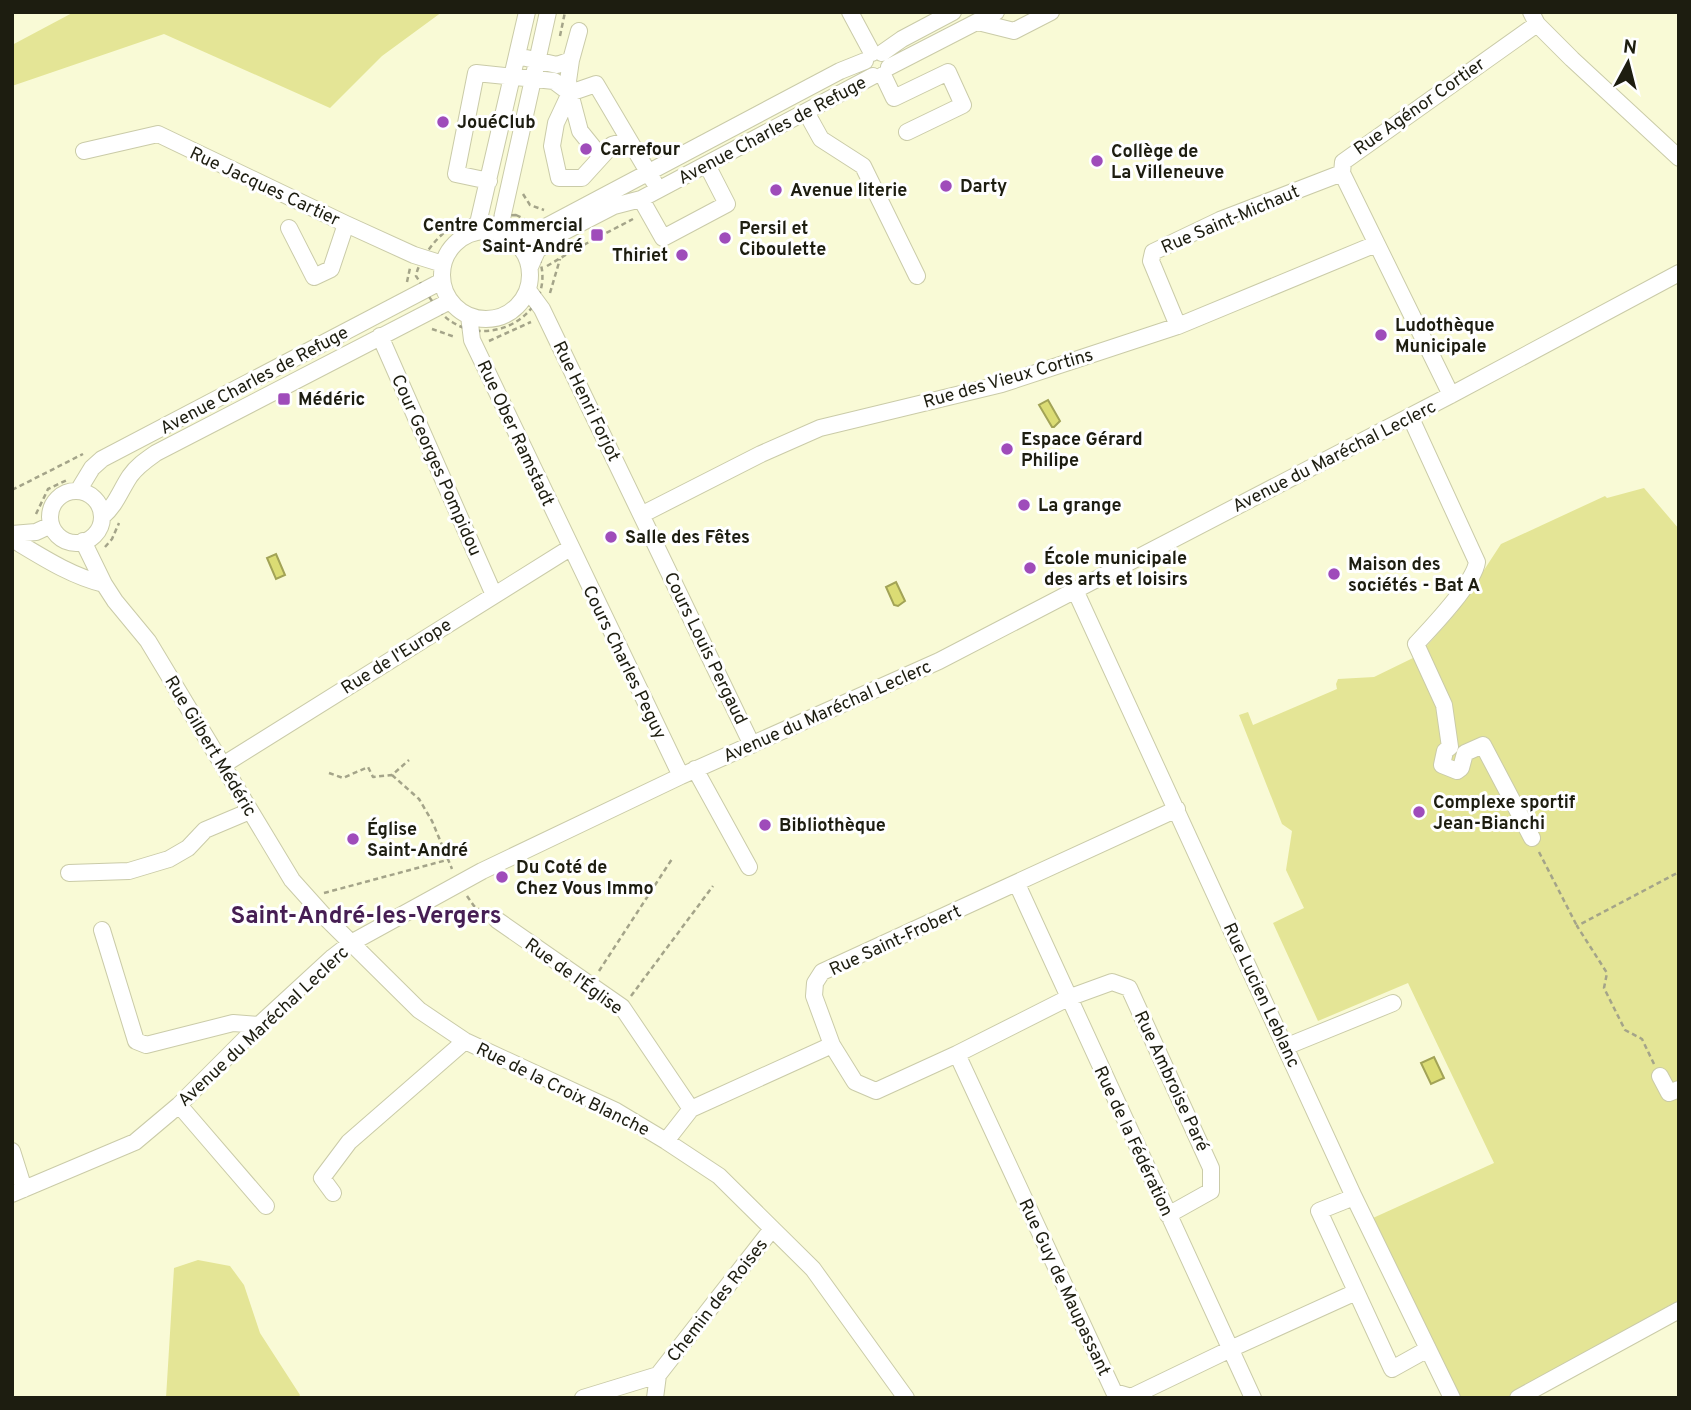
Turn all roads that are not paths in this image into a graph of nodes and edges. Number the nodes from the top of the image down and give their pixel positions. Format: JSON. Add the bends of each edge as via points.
{"nodes":[{"id":1,"x":527,"y":12,"type":"edge"},
{"id":2,"x":548,"y":12,"type":"edge"},
{"id":3,"x":850,"y":12,"type":"edge"},
{"id":4,"x":953,"y":12,"type":"edge"},
{"id":5,"x":996,"y":12,"type":"edge"},
{"id":6,"x":1051,"y":12,"type":"edge"},
{"id":7,"x":1534,"y":18,"type":"edge"},
{"id":8,"x":978,"y":22,"type":"junction"},
{"id":9,"x":579,"y":31,"type":"dead end"},
{"id":10,"x":517,"y":56,"type":"junction"},
{"id":11,"x":571,"y":60,"type":"junction"},
{"id":12,"x":537,"y":61,"type":"junction"},
{"id":13,"x":877,"y":64,"type":"junction"},
{"id":14,"x":512,"y":78,"type":"junction"},
{"id":15,"x":533,"y":80,"type":"junction"},
{"id":16,"x":570,"y":93,"type":"junction"},
{"id":17,"x":806,"y":112,"type":"junction"},
{"id":18,"x":907,"y":132,"type":"dead end"},
{"id":19,"x":629,"y":140,"type":"junction"},
{"id":20,"x":84,"y":151,"type":"dead end"},
{"id":21,"x":601,"y":157,"type":"junction"},
{"id":22,"x":1679,"y":158,"type":"edge"},
{"id":23,"x":707,"y":164,"type":"junction"},
{"id":24,"x":1342,"y":173,"type":"junction"},
{"id":25,"x":648,"y":174,"type":"junction"},
{"id":26,"x":489,"y":181,"type":"junction"},
{"id":27,"x":660,"y":189,"type":"junction"},
{"id":28,"x":641,"y":199,"type":"junction"},
{"id":29,"x":346,"y":224,"type":"junction"},
{"id":30,"x":500,"y":224,"type":"junction"},
{"id":31,"x":478,"y":225,"type":"junction"},
{"id":32,"x":289,"y":228,"type":"dead end"},
{"id":33,"x":524,"y":239,"type":"junction"},
{"id":34,"x":1377,"y":244,"type":"junction"},
{"id":35,"x":536,"y":269,"type":"junction"},
{"id":36,"x":443,"y":272,"type":"junction"},
{"id":37,"x":1679,"y":273,"type":"edge"},
{"id":38,"x":917,"y":276,"type":"dead end"},
{"id":39,"x":532,"y":295,"type":"junction"},
{"id":40,"x":444,"y":304,"type":"junction"},
{"id":41,"x":470,"y":323,"type":"junction"},
{"id":42,"x":1178,"y":326,"type":"junction"},
{"id":43,"x":380,"y":335,"type":"junction"},
{"id":44,"x":1451,"y":395,"type":"junction"},
{"id":45,"x":1410,"y":416,"type":"junction"},
{"id":46,"x":83,"y":485,"type":"junction"},
{"id":47,"x":643,"y":514,"type":"junction"},
{"id":48,"x":102,"y":517,"type":"junction"},
{"id":49,"x":46,"y":528,"type":"junction"},
{"id":50,"x":12,"y":534,"type":"edge"},
{"id":51,"x":12,"y":539,"type":"edge"},
{"id":52,"x":86,"y":548,"type":"junction"},
{"id":53,"x":570,"y":548,"type":"junction"},
{"id":54,"x":104,"y":584,"type":"junction"},
{"id":55,"x":1074,"y":590,"type":"junction"},
{"id":56,"x":494,"y":595,"type":"junction"},
{"id":57,"x":752,"y":745,"type":"junction"},
{"id":58,"x":223,"y":765,"type":"junction"},
{"id":59,"x":688,"y":773,"type":"junction"},
{"id":60,"x":1177,"y":809,"type":"junction"},
{"id":61,"x":250,"y":811,"type":"junction"},
{"id":62,"x":1532,"y":838,"type":"road end"},
{"id":63,"x":749,"y":867,"type":"dead end"},
{"id":64,"x":69,"y":873,"type":"dead end"},
{"id":65,"x":1017,"y":884,"type":"junction"},
{"id":66,"x":495,"y":919,"type":"road end"},
{"id":67,"x":102,"y":930,"type":"dead end"},
{"id":68,"x":351,"y":943,"type":"junction"},
{"id":69,"x":1068,"y":998,"type":"junction"},
{"id":70,"x":1393,"y":1003,"type":"dead end"},
{"id":71,"x":259,"y":1025,"type":"junction"},
{"id":72,"x":465,"y":1041,"type":"junction"},
{"id":73,"x":832,"y":1045,"type":"junction"},
{"id":74,"x":1285,"y":1047,"type":"junction"},
{"id":75,"x":957,"y":1054,"type":"junction"},
{"id":76,"x":1660,"y":1076,"type":"road end"},
{"id":77,"x":1679,"y":1089,"type":"edge"},
{"id":78,"x":179,"y":1105,"type":"junction"},
{"id":79,"x":691,"y":1109,"type":"junction"},
{"id":80,"x":666,"y":1140,"type":"junction"},
{"id":81,"x":12,"y":1151,"type":"edge"},
{"id":82,"x":18,"y":1192,"type":"edge"},
{"id":83,"x":333,"y":1193,"type":"dead end"},
{"id":84,"x":1354,"y":1197,"type":"junction"},
{"id":85,"x":266,"y":1206,"type":"dead end"},
{"id":86,"x":1168,"y":1215,"type":"junction"},
{"id":87,"x":772,"y":1229,"type":"junction"},
{"id":88,"x":1356,"y":1292,"type":"junction"},
{"id":89,"x":1679,"y":1310,"type":"edge"},
{"id":90,"x":1230,"y":1349,"type":"junction"},
{"id":91,"x":1428,"y":1349,"type":"junction"},
{"id":92,"x":658,"y":1375,"type":"junction"},
{"id":93,"x":583,"y":1398,"type":"edge"},
{"id":94,"x":654,"y":1398,"type":"edge"},
{"id":95,"x":906,"y":1398,"type":"edge"},
{"id":96,"x":1253,"y":1398,"type":"edge"},
{"id":97,"x":1452,"y":1398,"type":"edge"},
{"id":98,"x":1518,"y":1398,"type":"edge"}],
"edges":[{"from":1,"to":10,"type":"street"},
{"from":2,"to":12,"type":"street"},
{"from":3,"to":13,"type":"street"},
{"from":4,"to":13,"type":"street","name":"Avenue Charles de Refuge","via":[[902,39]]},
{"from":5,"to":8,"type":"street","name":"Avenue Charles de Refuge"},
{"from":6,"to":8,"type":"street","via":[[1014,31]]},
{"from":7,"to":22,"type":"street"},
{"from":7,"to":24,"type":"street","name":"Rue Agénor Cortier","via":[[1352,153],[1343,162]]},
{"from":8,"to":13,"type":"street","name":"Avenue Charles de Refuge"},
{"from":9,"to":11,"type":"street"},
{"from":10,"to":12,"type":"street"},
{"from":10,"to":14,"type":"street"},
{"from":11,"to":12,"type":"street","via":[[557,65]]},
{"from":11,"to":16,"type":"street"},
{"from":12,"to":15,"type":"street"},
{"from":13,"to":17,"type":"street","name":"Avenue Charles de Refuge"},
{"from":13,"to":18,"type":"street","via":[[894,98],[948,72],[963,104]]},
{"from":13,"to":25,"type":"street","name":"Avenue Charles de Refuge","via":[[840,71]]},
{"from":14,"to":15,"type":"street"},
{"from":14,"to":26,"type":"street"},
{"from":14,"to":26,"type":"street","via":[[476,73],[456,174]]},
{"from":15,"to":16,"type":"street","via":[[554,81]]},
{"from":15,"to":30,"type":"street"},
{"from":16,"to":19,"type":"street","via":[[596,83]]},
{"from":16,"to":21,"type":"street","via":[[580,131]]},
{"from":16,"to":21,"type":"street","via":[[556,123],[552,146],[559,178],[582,178]]},
{"from":17,"to":23,"type":"street","name":"Avenue Charles de Refuge"},
{"from":17,"to":38,"type":"street","via":[[821,139],[863,166]]},
{"from":19,"to":21,"type":"street","via":[[612,145]]},
{"from":19,"to":25,"type":"street"},
{"from":20,"to":29,"type":"street","name":"Rue Jacques Cartier","via":[[158,134]]},
{"from":23,"to":27,"type":"street","name":"Avenue Charles de Refuge"},
{"from":23,"to":28,"type":"street","via":[[727,204],[663,238]]},
{"from":24,"to":34,"type":"street","name":"Rue Agénor Cortier"},
{"from":24,"to":42,"type":"street","name":"Rue Saint-Michaut","via":[[1220,220],[1153,252],[1151,261]]},
{"from":25,"to":27,"type":"street"},
{"from":25,"to":33,"type":"street","name":"Avenue Charles de Refuge"},
{"from":26,"to":31,"type":"street"},
{"from":27,"to":28,"type":"street","name":"Avenue Charles de Refuge"},
{"from":28,"to":35,"type":"street","name":"Avenue Charles de Refuge","via":[[614,206],[552,238],[537,251]]},
{"from":29,"to":32,"type":"street","via":[[331,269],[314,276]]},
{"from":29,"to":36,"type":"street","name":"Rue Jacques Cartier","via":[[423,258]]},
{"from":30,"to":31,"type":"street"},
{"from":30,"to":33,"type":"street"},
{"from":31,"to":36,"type":"street","via":[[447,253]]},
{"from":33,"to":35,"type":"street","via":[[525,253]]},
{"from":34,"to":42,"type":"street","name":"Rue des Vieux Cortins"},
{"from":34,"to":44,"type":"street","name":"Rue Agénor Cortier"},
{"from":35,"to":39,"type":"street"},
{"from":36,"to":40,"type":"street"},
{"from":36,"to":46,"type":"street","name":"Avenue Charles de Refuge","via":[[425,290],[102,459]]},
{"from":37,"to":44,"type":"street","name":"Avenue du Maréchal Leclerc"},
{"from":39,"to":41,"type":"street","via":[[497,318]]},
{"from":39,"to":47,"type":"street","name":"Rue Henri Forjot"},
{"from":40,"to":41,"type":"street"},
{"from":40,"to":43,"type":"street","name":"Avenue Charles de Refuge"},
{"from":41,"to":53,"type":"street","name":"Rue Ober Ramstadt","via":[[472,341]]},
{"from":42,"to":47,"type":"street","name":"Rue des Vieux Cortins","via":[[1002,384],[820,428]]},
{"from":43,"to":48,"type":"street","name":"Avenue Charles de Refuge","via":[[156,453],[130,476],[115,505]]},
{"from":43,"to":56,"type":"street","name":"Cour Georges Pompidou"},
{"from":44,"to":45,"type":"street","name":"Avenue du Maréchal Leclerc"},
{"from":45,"to":55,"type":"street","name":"Avenue du Maréchal Leclerc"},
{"from":45,"to":62,"type":"street","via":[[1477,562],[1455,599],[1416,644],[1444,705],[1457,750],[1483,745]]},
{"from":46,"to":48,"type":"street"},
{"from":46,"to":49,"type":"street","via":[[58,498]]},
{"from":47,"to":57,"type":"street","name":"Cours Louis Pergaud"},
{"from":48,"to":52,"type":"street"},
{"from":49,"to":50,"type":"street"},
{"from":49,"to":52,"type":"street"},
{"from":51,"to":54,"type":"street","via":[[53,564]]},
{"from":52,"to":54,"type":"street","name":"Rue Gilbert Médéric"},
{"from":53,"to":56,"type":"street","name":"Rue de l'Europe"},
{"from":53,"to":59,"type":"street","name":"Cours Charles Peguy"},
{"from":54,"to":58,"type":"street","name":"Rue Gilbert Médéric","via":[[148,641]]},
{"from":55,"to":57,"type":"street","name":"Avenue du Maréchal Leclerc","via":[[939,662]]},
{"from":55,"to":60,"type":"street","name":"Rue Lucien Leblanc"},
{"from":56,"to":58,"type":"street","name":"Rue de l'Europe"},
{"from":57,"to":59,"type":"street","name":"Avenue du Maréchal Leclerc"},
{"from":58,"to":61,"type":"street","name":"Rue Gilbert Médéric"},
{"from":59,"to":63,"type":"street","name":"Cours Charles Peguy"},
{"from":59,"to":68,"type":"street","name":"Avenue du Maréchal Leclerc","via":[[458,884]]},
{"from":60,"to":65,"type":"street","name":"Rue Saint-Frobert"},
{"from":60,"to":74,"type":"street","name":"Rue Lucien Leblanc"},
{"from":61,"to":64,"type":"street","via":[[205,830],[169,859],[129,871]]},
{"from":61,"to":68,"type":"street","name":"Rue Gilbert Médéric","via":[[292,880]]},
{"from":65,"to":69,"type":"street","name":"Rue de la Fédération"},
{"from":65,"to":73,"type":"street","name":"Rue Saint-Frobert","via":[[822,972],[814,996]]},
{"from":66,"to":79,"type":"street","name":"Rue de l'Église","via":[[622,1007]]},
{"from":67,"to":71,"type":"street","via":[[136,1041],[146,1045],[233,1023]]},
{"from":68,"to":71,"type":"street","name":"Avenue du Maréchal Leclerc"},
{"from":68,"to":72,"type":"street","name":"Rue de la Croix Blanche","via":[[419,1010]]},
{"from":69,"to":75,"type":"street","name":"Rue Saint-Frobert"},
{"from":69,"to":86,"type":"street","name":"Rue de la Fédération"},
{"from":69,"to":86,"type":"street","name":"Rue Ambroise Paré","via":[[1112,982],[1129,988],[1211,1168],[1211,1191]]},
{"from":70,"to":74,"type":"street"},
{"from":71,"to":78,"type":"street","name":"Avenue du Maréchal Leclerc"},
{"from":72,"to":80,"type":"street","name":"Rue de la Croix Blanche","via":[[616,1111]]},
{"from":72,"to":83,"type":"street","via":[[349,1142],[322,1178]]},
{"from":73,"to":75,"type":"street","name":"Rue Saint-Frobert","via":[[855,1082],[876,1091]]},
{"from":73,"to":79,"type":"street"},
{"from":74,"to":84,"type":"street","name":"Rue Lucien Leblanc"},
{"from":75,"to":90,"type":"street","name":"Rue Guy de Maupassant","via":[[1114,1392],[1131,1397]]},
{"from":76,"to":77,"type":"street","via":[[1670,1093]]},
{"from":78,"to":82,"type":"street","name":"Avenue du Maréchal Leclerc","via":[[135,1142]]},
{"from":78,"to":85,"type":"street"},
{"from":79,"to":80,"type":"street"},
{"from":80,"to":87,"type":"street","name":"Rue de la Croix Blanche","via":[[719,1176]]},
{"from":81,"to":82,"type":"street"},
{"from":84,"to":88,"type":"street","via":[[1319,1211]]},
{"from":84,"to":91,"type":"street","name":"Rue Lucien Leblanc"},
{"from":86,"to":90,"type":"street","name":"Rue de la Fédération"},
{"from":87,"to":92,"type":"street","name":"Chemin des Roises"},
{"from":87,"to":95,"type":"street","name":"Rue de la Croix Blanche","via":[[813,1269]]},
{"from":88,"to":90,"type":"street","name":"Rue Guy de Maupassant"},
{"from":88,"to":91,"type":"street","via":[[1392,1369]]},
{"from":89,"to":98,"type":"street"},
{"from":90,"to":96,"type":"street","name":"Rue de la Fédération"},
{"from":91,"to":97,"type":"street","name":"Rue Lucien Leblanc"},
{"from":92,"to":93,"type":"street","name":"Chemin des Roises"},
{"from":92,"to":94,"type":"street"}]}
